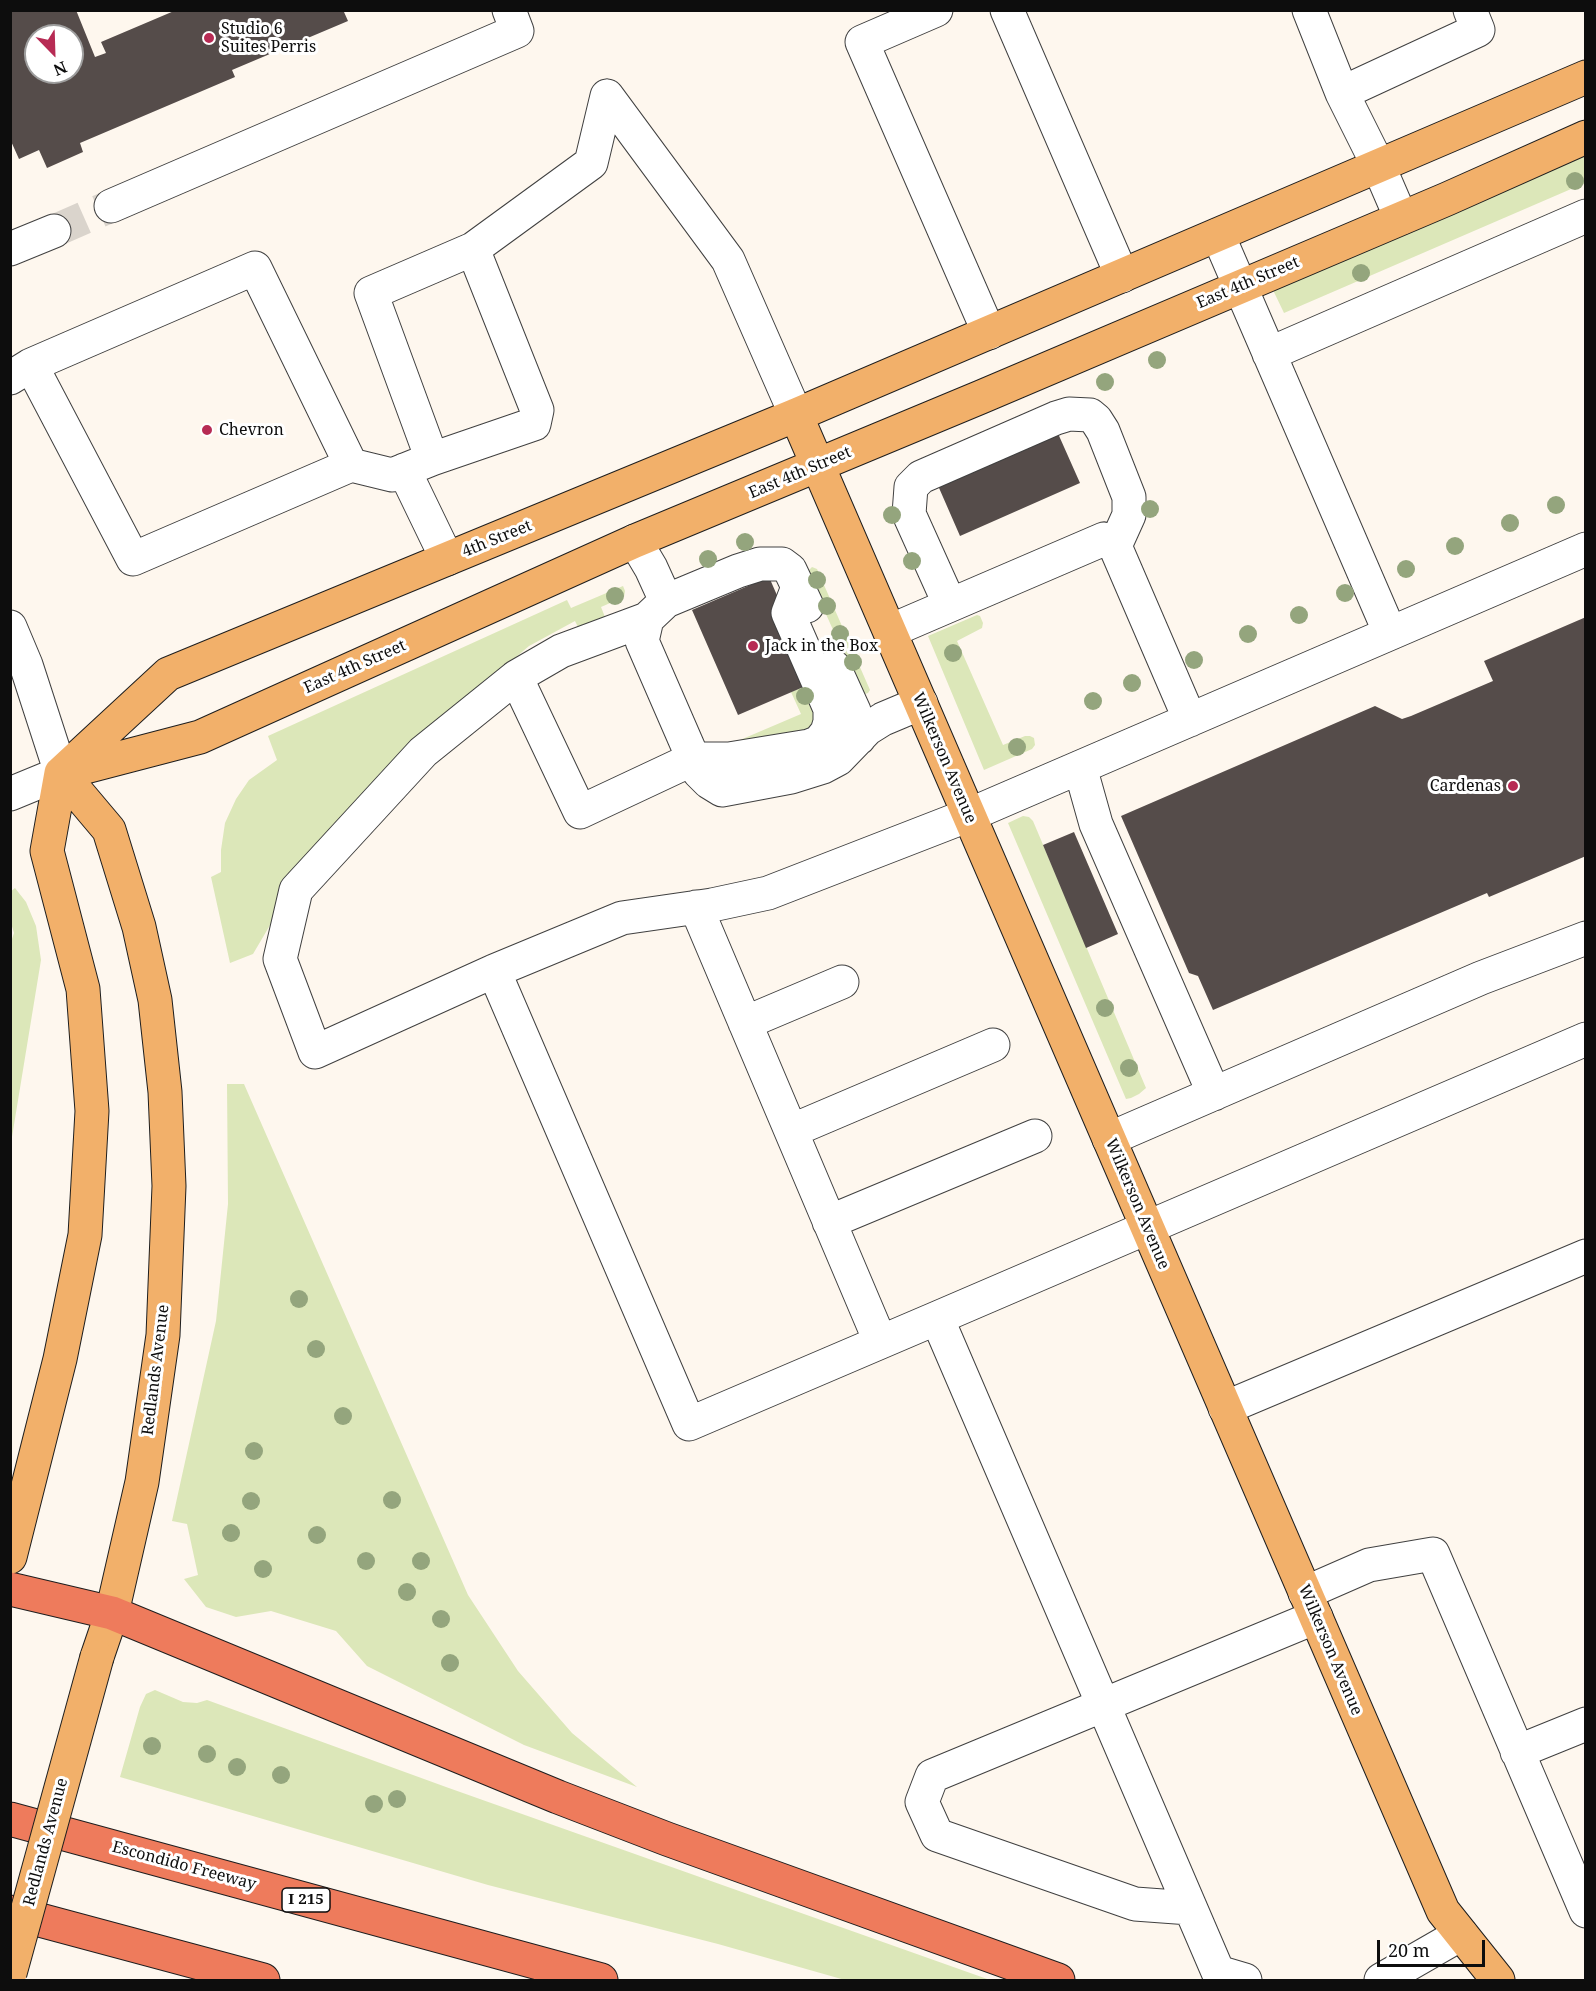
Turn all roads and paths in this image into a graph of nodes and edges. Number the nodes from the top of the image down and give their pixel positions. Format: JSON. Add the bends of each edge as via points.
{"nodes":[{"id":1,"x":509,"y":10,"type":"edge"},
{"id":2,"x":936,"y":10,"type":"edge"},
{"id":3,"x":1007,"y":10,"type":"edge"},
{"id":4,"x":1309,"y":10,"type":"edge"},
{"id":5,"x":1470,"y":10,"type":"edge"},
{"id":6,"x":1586,"y":77,"type":"edge"},
{"id":7,"x":1342,"y":93,"type":"junction"},
{"id":8,"x":1586,"y":137,"type":"edge"},
{"id":9,"x":1379,"y":167,"type":"junction"},
{"id":10,"x":111,"y":206,"type":"tunnel mouth"},
{"id":11,"x":1586,"y":216,"type":"edge"},
{"id":12,"x":1401,"y":218,"type":"junction"},
{"id":13,"x":54,"y":231,"type":"tunnel mouth"},
{"id":14,"x":1218,"y":235,"type":"junction"},
{"id":15,"x":10,"y":249,"type":"edge"},
{"id":16,"x":472,"y":249,"type":"junction"},
{"id":17,"x":1122,"y":276,"type":"junction"},
{"id":18,"x":1240,"y":286,"type":"junction"},
{"id":19,"x":989,"y":333,"type":"junction"},
{"id":20,"x":1269,"y":354,"type":"junction"},
{"id":21,"x":21,"y":372,"type":"edge"},
{"id":22,"x":796,"y":415,"type":"junction"},
{"id":23,"x":351,"y":465,"type":"junction"},
{"id":24,"x":418,"y":465,"type":"junction"},
{"id":25,"x":818,"y":466,"type":"junction"},
{"id":26,"x":635,"y":541,"type":"junction"},
{"id":27,"x":1116,"y":546,"type":"junction"},
{"id":28,"x":1586,"y":549,"type":"edge"},
{"id":29,"x":447,"y":559,"type":"junction"},
{"id":30,"x":798,"y":586,"type":"junction"},
{"id":31,"x":950,"y":605,"type":"junction"},
{"id":32,"x":656,"y":610,"type":"junction"},
{"id":33,"x":10,"y":627,"type":"edge"},
{"id":34,"x":890,"y":631,"type":"junction"},
{"id":35,"x":1390,"y":633,"type":"junction"},
{"id":36,"x":516,"y":677,"type":"junction"},
{"id":37,"x":921,"y":703,"type":"junction"},
{"id":38,"x":1190,"y":720,"type":"junction"},
{"id":39,"x":860,"y":738,"type":"junction"},
{"id":40,"x":693,"y":759,"type":"junction"},
{"id":41,"x":1080,"y":767,"type":"junction"},
{"id":42,"x":61,"y":773,"type":"junction"},
{"id":43,"x":10,"y":794,"type":"edge"},
{"id":44,"x":969,"y":815,"type":"junction"},
{"id":45,"x":696,"y":907,"type":"junction"},
{"id":46,"x":1586,"y":938,"type":"edge"},
{"id":47,"x":494,"y":970,"type":"junction"},
{"id":48,"x":842,"y":982,"type":"dead end"},
{"id":49,"x":745,"y":1023,"type":"junction"},
{"id":50,"x":1586,"y":1039,"type":"edge"},
{"id":51,"x":993,"y":1045,"type":"dead end"},
{"id":52,"x":1214,"y":1094,"type":"junction"},
{"id":53,"x":791,"y":1131,"type":"junction"},
{"id":54,"x":1035,"y":1136,"type":"dead end"},
{"id":55,"x":1109,"y":1139,"type":"junction"},
{"id":56,"x":829,"y":1222,"type":"junction"},
{"id":57,"x":1147,"y":1228,"type":"junction"},
{"id":58,"x":1586,"y":1256,"type":"edge"},
{"id":59,"x":937,"y":1318,"type":"junction"},
{"id":60,"x":880,"y":1341,"type":"junction"},
{"id":61,"x":1226,"y":1408,"type":"junction"},
{"id":62,"x":10,"y":1557,"type":"edge"},
{"id":63,"x":10,"y":1589,"type":"edge"},
{"id":64,"x":1311,"y":1605,"type":"junction"},
{"id":65,"x":112,"y":1613,"type":"junction"},
{"id":66,"x":1103,"y":1704,"type":"junction"},
{"id":67,"x":1586,"y":1724,"type":"edge"},
{"id":68,"x":1517,"y":1752,"type":"junction"},
{"id":69,"x":10,"y":1819,"type":"edge"},
{"id":70,"x":1190,"y":1908,"type":"junction"},
{"id":71,"x":1586,"y":1911,"type":"edge"},
{"id":72,"x":10,"y":1912,"type":"edge"},
{"id":73,"x":1461,"y":1934,"type":"junction"},
{"id":74,"x":10,"y":1973,"type":"edge"},
{"id":75,"x":263,"y":1980,"type":"edge"},
{"id":76,"x":601,"y":1980,"type":"edge"},
{"id":77,"x":1058,"y":1980,"type":"edge"},
{"id":78,"x":1245,"y":1980,"type":"edge"},
{"id":79,"x":1381,"y":1980,"type":"edge"},
{"id":80,"x":1498,"y":1980,"type":"edge"}],
"edges":[{"from":1,"to":10,"type":"street","via":[[517,31]]},
{"from":2,"to":19,"type":"street","via":[[862,42]]},
{"from":3,"to":17,"type":"street"},
{"from":4,"to":7,"type":"street"},
{"from":5,"to":7,"type":"street","via":[[1478,30]]},
{"from":6,"to":9,"type":"main road"},
{"from":7,"to":9,"type":"street"},
{"from":8,"to":12,"type":"main road","name":"East 4th Street"},
{"from":9,"to":12,"type":"street"},
{"from":9,"to":14,"type":"main road"},
{"from":11,"to":20,"type":"street"},
{"from":12,"to":18,"type":"main road","name":"East 4th Street"},
{"from":13,"to":15,"type":"street"},
{"from":14,"to":17,"type":"main road"},
{"from":14,"to":18,"type":"street"},
{"from":16,"to":22,"type":"street","via":[[591,163],[607,96],[728,260]]},
{"from":16,"to":24,"type":"street","via":[[371,293]]},
{"from":16,"to":24,"type":"street","via":[[537,410],[534,424]]},
{"from":17,"to":19,"type":"main road"},
{"from":18,"to":20,"type":"street"},
{"from":18,"to":25,"type":"main road","name":"East 4th Street"},
{"from":19,"to":22,"type":"main road","name":"4th Street"},
{"from":20,"to":35,"type":"street"},
{"from":21,"to":23,"type":"street","via":[[133,559]]},
{"from":21,"to":23,"type":"street","via":[[255,268]]},
{"from":22,"to":25,"type":"main road","name":"Wilkerson Avenue"},
{"from":22,"to":29,"type":"main road","name":"4th Street"},
{"from":23,"to":24,"type":"street","via":[[392,475]]},
{"from":24,"to":29,"type":"street"},
{"from":25,"to":26,"type":"main road","name":"East 4th Street"},
{"from":25,"to":34,"type":"main road","name":"Wilkerson Avenue"},
{"from":26,"to":32,"type":"street","via":[[651,568]]},
{"from":26,"to":42,"type":"main road","name":"East 4th Street","via":[[200,737]]},
{"from":27,"to":31,"type":"street","via":[[1104,539]]},
{"from":27,"to":31,"type":"street","via":[[1129,515],[1129,497],[1103,431],[1090,415],[1056,418],[921,477],[911,487],[909,514]]},
{"from":27,"to":38,"type":"street"},
{"from":28,"to":35,"type":"street"},
{"from":29,"to":42,"type":"main road","name":"4th Street","via":[[168,674]]},
{"from":30,"to":32,"type":"street","via":[[782,564],[760,564]]},
{"from":30,"to":39,"type":"street","via":[[854,711]]},
{"from":30,"to":40,"type":"street","via":[[788,613],[830,709],[827,732],[819,742],[808,746],[729,759]]},
{"from":31,"to":34,"type":"street"},
{"from":32,"to":36,"type":"street","via":[[561,651]]},
{"from":32,"to":40,"type":"street","via":[[642,641]]},
{"from":33,"to":42,"type":"street","name":"Redlands Avenue"},
{"from":34,"to":37,"type":"main road","name":"Wilkerson Avenue"},
{"from":35,"to":38,"type":"street"},
{"from":36,"to":40,"type":"street","via":[[580,812]]},
{"from":36,"to":47,"type":"street","via":[[423,752],[296,890],[280,959],[315,1052]]},
{"from":37,"to":39,"type":"street","via":[[883,719]]},
{"from":37,"to":44,"type":"main road","name":"Wilkerson Avenue"},
{"from":38,"to":41,"type":"street"},
{"from":39,"to":40,"type":"street","via":[[823,767],[722,790],[699,772]]},
{"from":41,"to":44,"type":"street"},
{"from":41,"to":52,"type":"street","via":[[1096,824]]},
{"from":42,"to":43,"type":"street","name":"East 4th Street"},
{"from":42,"to":62,"type":"main road","name":"Redlands Avenue","via":[[47,851],[83,988],[92,1111],[86,1224],[60,1359]]},
{"from":42,"to":65,"type":"main road","name":"Redlands Avenue","via":[[110,830],[140,927],[155,1000],[165,1092],[169,1186],[163,1335],[142,1482]]},
{"from":44,"to":45,"type":"street","via":[[768,893]]},
{"from":44,"to":55,"type":"main road","name":"Wilkerson Avenue"},
{"from":45,"to":47,"type":"street","via":[[622,918]]},
{"from":45,"to":49,"type":"street"},
{"from":46,"to":52,"type":"street","via":[[1482,978]]},
{"from":47,"to":60,"type":"street","via":[[689,1424]]},
{"from":48,"to":49,"type":"street"},
{"from":49,"to":53,"type":"street"},
{"from":50,"to":57,"type":"street"},
{"from":51,"to":53,"type":"street"},
{"from":52,"to":55,"type":"street"},
{"from":53,"to":56,"type":"street"},
{"from":54,"to":56,"type":"street"},
{"from":55,"to":57,"type":"main road","name":"Wilkerson Avenue"},
{"from":56,"to":60,"type":"street"},
{"from":57,"to":59,"type":"street"},
{"from":57,"to":61,"type":"main road","name":"Wilkerson Avenue"},
{"from":58,"to":61,"type":"street"},
{"from":59,"to":60,"type":"street"},
{"from":59,"to":66,"type":"street"},
{"from":61,"to":64,"type":"main road","name":"Wilkerson Avenue"},
{"from":63,"to":65,"type":"highway"},
{"from":64,"to":66,"type":"street"},
{"from":64,"to":68,"type":"street","via":[[1369,1565],[1433,1554]]},
{"from":64,"to":73,"type":"main road","name":"Wilkerson Avenue","via":[[1443,1911]]},
{"from":65,"to":74,"type":"main road","name":"Redlands Avenue","bridge":true},
{"from":65,"to":77,"type":"highway","via":[[569,1802]]},
{"from":66,"to":70,"type":"street"},
{"from":66,"to":70,"type":"street","via":[[933,1776],[922,1802],[937,1835],[1135,1904]]},
{"from":67,"to":68,"type":"street"},
{"from":68,"to":71,"type":"street"},
{"from":69,"to":76,"type":"highway","name":"Escondido Freeway","number":"I 215"},
{"from":70,"to":78,"type":"street","via":[[1218,1972]]},
{"from":72,"to":75,"type":"highway"},
{"from":73,"to":79,"type":"street"},
{"from":73,"to":80,"type":"main road","name":"Wilkerson Avenue"}]}
